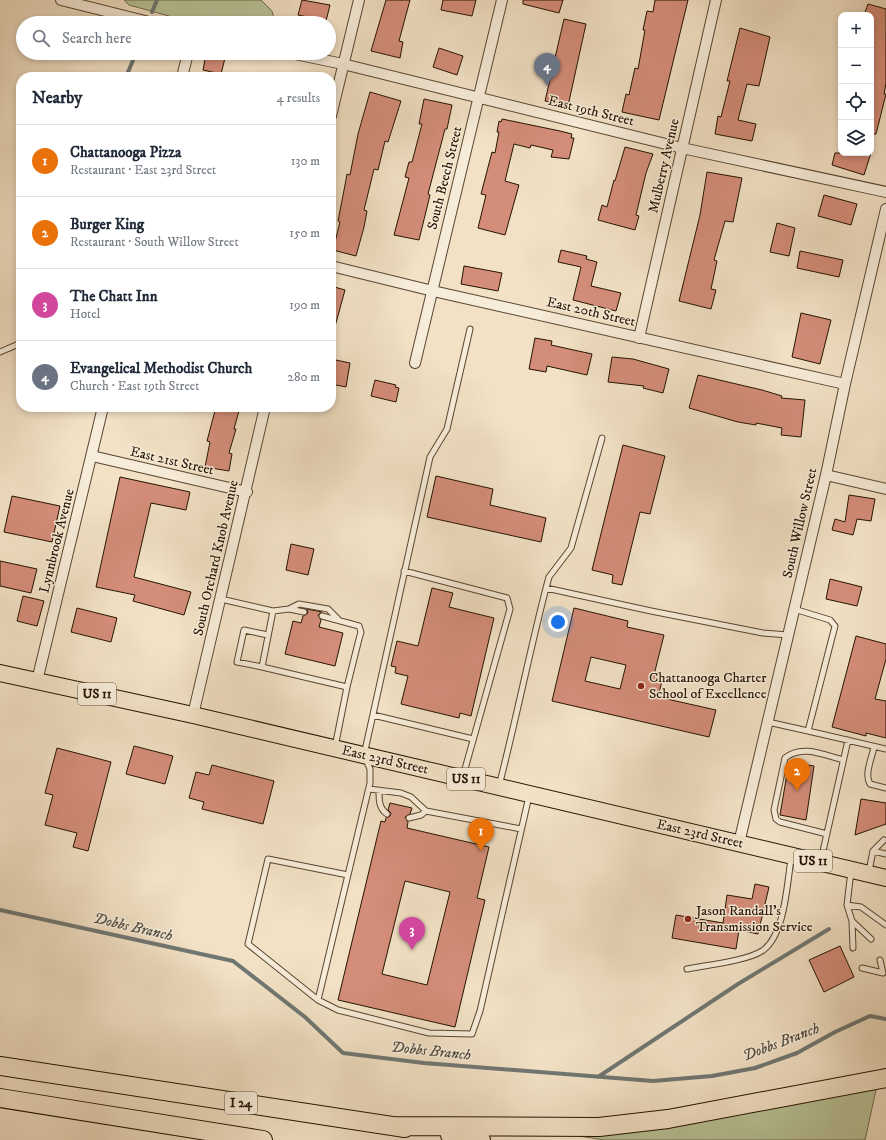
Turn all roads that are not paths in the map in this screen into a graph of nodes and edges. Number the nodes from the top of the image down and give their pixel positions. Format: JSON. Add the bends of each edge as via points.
{"nodes":[{"id":1,"x":61,"y":0,"type":"edge"},
{"id":2,"x":359,"y":0,"type":"edge"},
{"id":3,"x":502,"y":0,"type":"edge"},
{"id":4,"x":716,"y":0,"type":"edge"},
{"id":5,"x":125,"y":16,"type":"edge"},
{"id":6,"x":186,"y":60,"type":"edge"},
{"id":7,"x":324,"y":60,"type":"edge"},
{"id":8,"x":343,"y":64,"type":"junction"},
{"id":9,"x":183,"y":72,"type":"edge"},
{"id":10,"x":336,"y":94,"type":"edge"},
{"id":11,"x":479,"y":98,"type":"junction"},
{"id":12,"x":682,"y":148,"type":"junction"},
{"id":13,"x":886,"y":192,"type":"edge"},
{"id":14,"x":886,"y":209,"type":"edge"},
{"id":15,"x":336,"y":267,"type":"edge"},
{"id":16,"x":433,"y":291,"type":"junction"},
{"id":17,"x":470,"y":329,"type":"dead end"},
{"id":18,"x":639,"y":338,"type":"junction"},
{"id":19,"x":16,"y":345,"type":"edge"},
{"id":20,"x":0,"y":352,"type":"edge"},
{"id":21,"x":415,"y":363,"type":"dead end"},
{"id":22,"x":844,"y":384,"type":"junction"},
{"id":23,"x":102,"y":412,"type":"edge"},
{"id":24,"x":265,"y":412,"type":"edge"},
{"id":25,"x":602,"y":438,"type":"dead end"},
{"id":26,"x":92,"y":456,"type":"junction"},
{"id":27,"x":826,"y":475,"type":"junction"},
{"id":28,"x":886,"y":489,"type":"edge"},
{"id":29,"x":247,"y":492,"type":"junction"},
{"id":30,"x":404,"y":571,"type":"junction"},
{"id":31,"x":546,"y":588,"type":"junction"},
{"id":32,"x":221,"y":599,"type":"junction"},
{"id":33,"x":289,"y":609,"type":"junction"},
{"id":34,"x":794,"y":609,"type":"junction"},
{"id":35,"x":273,"y":611,"type":"junction"},
{"id":36,"x":304,"y":612,"type":"dead end"},
{"id":37,"x":322,"y":616,"type":"dead end"},
{"id":38,"x":339,"y":620,"type":"junction"},
{"id":39,"x":268,"y":635,"type":"junction"},
{"id":40,"x":788,"y":635,"type":"junction"},
{"id":41,"x":262,"y":667,"type":"junction"},
{"id":42,"x":0,"y":673,"type":"edge"},
{"id":43,"x":38,"y":681,"type":"junction"},
{"id":44,"x":347,"y":687,"type":"junction"},
{"id":45,"x":193,"y":715,"type":"junction"},
{"id":46,"x":373,"y":715,"type":"junction"},
{"id":47,"x":768,"y":722,"type":"junction"},
{"id":48,"x":808,"y":731,"type":"junction"},
{"id":49,"x":474,"y":739,"type":"junction"},
{"id":50,"x":848,"y":740,"type":"junction"},
{"id":51,"x":874,"y":747,"type":"junction"},
{"id":52,"x":334,"y":748,"type":"junction"},
{"id":53,"x":886,"y":749,"type":"edge"},
{"id":54,"x":364,"y":755,"type":"junction"},
{"id":55,"x":843,"y":760,"type":"junction"},
{"id":56,"x":462,"y":778,"type":"junction"},
{"id":57,"x":498,"y":786,"type":"junction"},
{"id":58,"x":886,"y":788,"type":"edge"},
{"id":59,"x":369,"y":789,"type":"junction"},
{"id":60,"x":379,"y":791,"type":"junction"},
{"id":61,"x":529,"y":794,"type":"junction"},
{"id":62,"x":426,"y":811,"type":"junction"},
{"id":63,"x":387,"y":814,"type":"dead end"},
{"id":64,"x":409,"y":818,"type":"dead end"},
{"id":65,"x":521,"y":829,"type":"junction"},
{"id":66,"x":827,"y":834,"type":"junction"},
{"id":67,"x":884,"y":840,"type":"dead end"},
{"id":68,"x":739,"y":843,"type":"junction"},
{"id":69,"x":873,"y":851,"type":"junction"},
{"id":70,"x":886,"y":854,"type":"edge"},
{"id":71,"x":792,"y":856,"type":"junction"},
{"id":72,"x":820,"y":862,"type":"junction"},
{"id":73,"x":851,"y":870,"type":"junction"},
{"id":74,"x":869,"y":874,"type":"junction"},
{"id":75,"x":348,"y":875,"type":"junction"},
{"id":76,"x":886,"y":878,"type":"edge"},
{"id":77,"x":847,"y":905,"type":"junction"},
{"id":78,"x":852,"y":921,"type":"junction"},
{"id":79,"x":886,"y":925,"type":"edge"},
{"id":80,"x":871,"y":939,"type":"dead end"},
{"id":81,"x":853,"y":948,"type":"dead end"},
{"id":82,"x":880,"y":960,"type":"dead end"},
{"id":83,"x":687,"y":968,"type":"dead end"},
{"id":84,"x":862,"y":968,"type":"dead end"},
{"id":85,"x":884,"y":973,"type":"edge"},
{"id":86,"x":318,"y":1000,"type":"junction"},
{"id":87,"x":0,"y":1066,"type":"edge"},
{"id":88,"x":886,"y":1078,"type":"edge"},
{"id":89,"x":0,"y":1098,"type":"edge"},
{"id":90,"x":394,"y":1126,"type":"junction"},
{"id":91,"x":243,"y":1138,"type":"edge"},
{"id":92,"x":263,"y":1140,"type":"edge"},
{"id":93,"x":481,"y":1140,"type":"edge"}],
"edges":[{"from":1,"to":5,"type":"street"},
{"from":2,"to":8,"type":"street"},
{"from":3,"to":11,"type":"street","name":"South Beech Street"},
{"from":4,"to":12,"type":"street","name":"Mulberry Avenue"},
{"from":6,"to":9,"type":"street"},
{"from":7,"to":8,"type":"street","name":"East 19th Street"},
{"from":8,"to":10,"type":"street"},
{"from":8,"to":11,"type":"street","name":"East 19th Street"},
{"from":11,"to":12,"type":"street","name":"East 19th Street"},
{"from":11,"to":16,"type":"street","name":"South Beech Street"},
{"from":12,"to":13,"type":"street","name":"East 19th Street"},
{"from":12,"to":18,"type":"street","name":"Mulberry Avenue"},
{"from":14,"to":22,"type":"street","name":"South Willow Street"},
{"from":15,"to":16,"type":"street","name":"East 20th Street"},
{"from":16,"to":18,"type":"street","name":"East 20th Street"},
{"from":16,"to":21,"type":"street","name":"South Beech Street"},
{"from":17,"to":30,"type":"lane","via":[[447,429],[430,457]]},
{"from":18,"to":22,"type":"street","name":"East 20th Street"},
{"from":19,"to":20,"type":"lane"},
{"from":22,"to":27,"type":"street","name":"South Willow Street"},
{"from":23,"to":26,"type":"street","name":"Lynnbrook Avenue"},
{"from":24,"to":29,"type":"street","name":"South Orchard Knob Avenue"},
{"from":25,"to":31,"type":"lane","via":[[571,548],[549,577]]},
{"from":26,"to":29,"type":"street","name":"East 21st Street"},
{"from":26,"to":43,"type":"street","name":"Lynnbrook Avenue"},
{"from":27,"to":28,"type":"street"},
{"from":27,"to":34,"type":"street","name":"South Willow Street"},
{"from":29,"to":32,"type":"street","name":"South Orchard Knob Avenue"},
{"from":30,"to":46,"type":"lane"},
{"from":30,"to":49,"type":"lane","via":[[506,598],[510,609]]},
{"from":31,"to":40,"type":"lane","via":[[763,633]]},
{"from":31,"to":57,"type":"lane","via":[[514,730]]},
{"from":32,"to":35,"type":"lane"},
{"from":32,"to":45,"type":"street","name":"South Orchard Knob Avenue"},
{"from":33,"to":35,"type":"lane"},
{"from":33,"to":36,"type":"lane"},
{"from":33,"to":38,"type":"lane","via":[[300,604],[328,609]]},
{"from":34,"to":40,"type":"street","name":"South Willow Street"},
{"from":34,"to":48,"type":"lane","via":[[830,620],[835,626]]},
{"from":35,"to":39,"type":"lane"},
{"from":37,"to":38,"type":"lane"},
{"from":38,"to":44,"type":"lane","via":[[359,626],[360,632]]},
{"from":39,"to":41,"type":"lane"},
{"from":39,"to":41,"type":"lane","via":[[244,630],[237,662]]},
{"from":40,"to":47,"type":"street","name":"South Willow Street"},
{"from":41,"to":44,"type":"lane"},
{"from":42,"to":43,"type":"main road","name":"East 23rd Street","number":"US 11"},
{"from":43,"to":45,"type":"main road","name":"East 23rd Street","number":"US 11"},
{"from":44,"to":52,"type":"lane"},
{"from":45,"to":52,"type":"main road","name":"East 23rd Street","number":"US 11"},
{"from":46,"to":49,"type":"lane"},
{"from":46,"to":54,"type":"lane"},
{"from":47,"to":48,"type":"lane"},
{"from":47,"to":68,"type":"street","name":"South Willow Street"},
{"from":48,"to":50,"type":"lane"},
{"from":49,"to":56,"type":"lane"},
{"from":50,"to":51,"type":"lane"},
{"from":50,"to":55,"type":"lane"},
{"from":51,"to":53,"type":"lane"},
{"from":51,"to":58,"type":"lane","via":[[868,781],[870,784]]},
{"from":52,"to":54,"type":"main road","name":"East 23rd Street","number":"US 11"},
{"from":54,"to":56,"type":"main road","name":"East 23rd Street","number":"US 11"},
{"from":54,"to":59,"type":"lane","via":[[370,769]]},
{"from":55,"to":66,"type":"lane"},
{"from":55,"to":66,"type":"lane","via":[[799,750],[785,758],[774,810],[776,819]]},
{"from":56,"to":57,"type":"main road","name":"East 23rd Street","number":"US 11"},
{"from":57,"to":61,"type":"main road","name":"East 23rd Street","number":"US 11"},
{"from":59,"to":60,"type":"lane"},
{"from":59,"to":75,"type":"lane"},
{"from":60,"to":62,"type":"lane","via":[[411,796]]},
{"from":60,"to":63,"type":"lane","via":[[379,803],[382,811]]},
{"from":61,"to":65,"type":"lane"},
{"from":61,"to":68,"type":"main road","name":"East 23rd Street","number":"US 11"},
{"from":62,"to":64,"type":"lane"},
{"from":62,"to":65,"type":"lane"},
{"from":65,"to":86,"type":"lane","via":[[480,1011],[472,1034],[429,1033],[338,1010]]},
{"from":66,"to":72,"type":"lane"},
{"from":67,"to":69,"type":"lane"},
{"from":68,"to":71,"type":"main road","name":"East 23rd Street","number":"US 11"},
{"from":69,"to":70,"type":"lane"},
{"from":69,"to":74,"type":"lane"},
{"from":71,"to":72,"type":"main road","name":"East 23rd Street","number":"US 11"},
{"from":71,"to":83,"type":"lane","via":[[781,925],[763,950],[746,957]]},
{"from":72,"to":73,"type":"main road","name":"East 23rd Street","number":"US 11"},
{"from":73,"to":74,"type":"main road","name":"East 23rd Street","number":"US 11"},
{"from":73,"to":77,"type":"lane"},
{"from":74,"to":76,"type":"main road","name":"East 23rd Street","number":"US 11"},
{"from":75,"to":86,"type":"lane"},
{"from":75,"to":86,"type":"lane","via":[[268,858],[248,944]]},
{"from":77,"to":78,"type":"lane"},
{"from":77,"to":79,"type":"lane","via":[[861,907]]},
{"from":78,"to":80,"type":"lane"},
{"from":78,"to":81,"type":"lane"},
{"from":82,"to":85,"type":"lane"},
{"from":84,"to":85,"type":"lane"},
{"from":87,"to":90,"type":"highway","number":"I 24"},
{"from":88,"to":90,"type":"highway","via":[[668,1119],[599,1126]]},
{"from":89,"to":91,"type":"highway","number":"I 24"},
{"from":90,"to":93,"type":"highway","number":"I 24"},
{"from":91,"to":92,"type":"highway","number":"I 24"}]}
